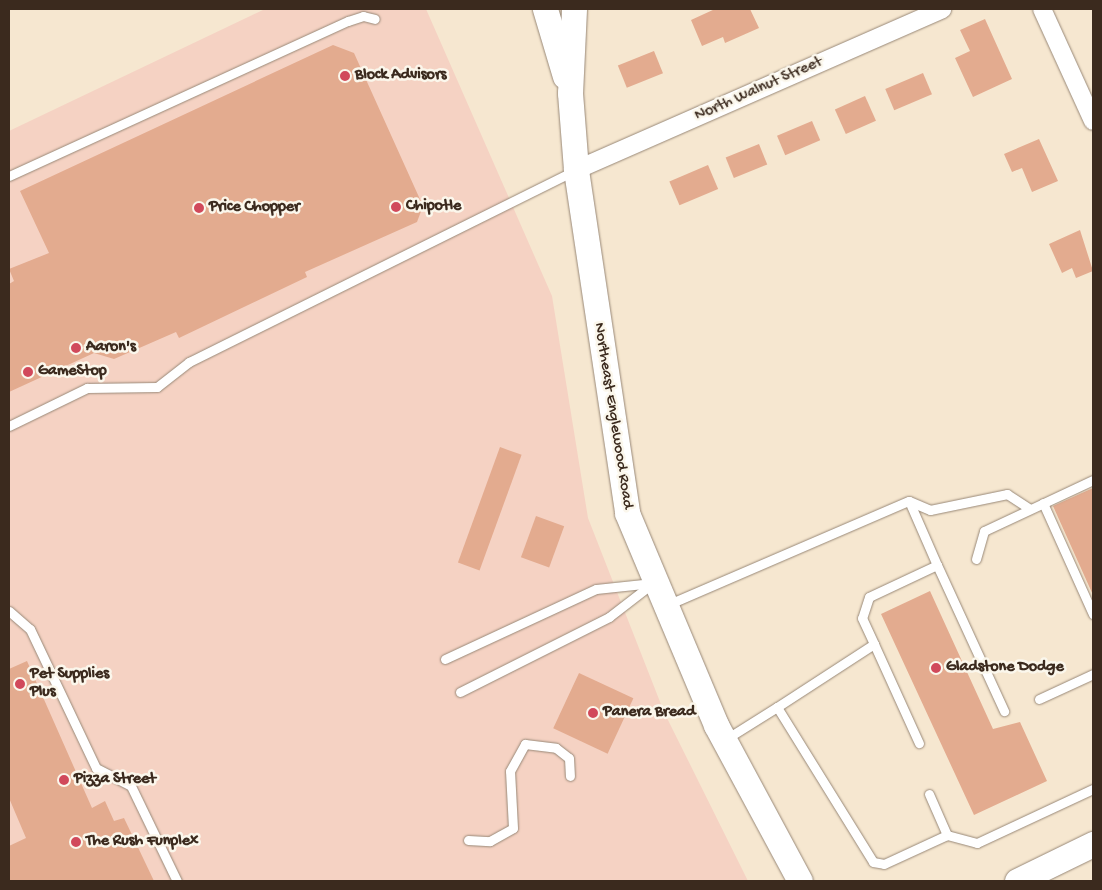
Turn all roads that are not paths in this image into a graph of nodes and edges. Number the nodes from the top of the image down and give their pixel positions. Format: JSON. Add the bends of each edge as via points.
{"nodes":[{"id":1,"x":545,"y":9,"type":"edge"},
{"id":2,"x":574,"y":9,"type":"edge"},
{"id":3,"x":942,"y":9,"type":"edge"},
{"id":4,"x":1042,"y":9,"type":"edge"},
{"id":5,"x":375,"y":19,"type":"dead end"},
{"id":6,"x":570,"y":93,"type":"junction"},
{"id":7,"x":1093,"y":121,"type":"edge"},
{"id":8,"x":576,"y":170,"type":"junction"},
{"id":9,"x":9,"y":176,"type":"edge"},
{"id":10,"x":9,"y":426,"type":"edge"},
{"id":11,"x":1093,"y":480,"type":"edge"},
{"id":12,"x":908,"y":501,"type":"junction"},
{"id":13,"x":1043,"y":503,"type":"junction"},
{"id":14,"x":1030,"y":509,"type":"junction"},
{"id":15,"x":976,"y":559,"type":"dead end"},
{"id":16,"x":937,"y":565,"type":"junction"},
{"id":17,"x":653,"y":583,"type":"junction"},
{"id":18,"x":663,"y":606,"type":"junction"},
{"id":19,"x":9,"y":611,"type":"edge"},
{"id":20,"x":1093,"y":614,"type":"edge"},
{"id":21,"x":874,"y":644,"type":"junction"},
{"id":22,"x":445,"y":659,"type":"dead end"},
{"id":23,"x":1093,"y":674,"type":"edge"},
{"id":24,"x":460,"y":692,"type":"dead end"},
{"id":25,"x":1039,"y":699,"type":"dead end"},
{"id":26,"x":777,"y":707,"type":"junction"},
{"id":27,"x":1004,"y":711,"type":"dead end"},
{"id":28,"x":724,"y":740,"type":"junction"},
{"id":29,"x":919,"y":743,"type":"dead end"},
{"id":30,"x":570,"y":776,"type":"dead end"},
{"id":31,"x":1093,"y":790,"type":"edge"},
{"id":32,"x":929,"y":794,"type":"dead end"},
{"id":33,"x":947,"y":835,"type":"junction"},
{"id":34,"x":468,"y":840,"type":"dead end"},
{"id":35,"x":1093,"y":844,"type":"edge"},
{"id":36,"x":177,"y":881,"type":"edge"},
{"id":37,"x":800,"y":881,"type":"edge"},
{"id":38,"x":1016,"y":881,"type":"edge"}],
"edges":[{"from":1,"to":6,"type":"main road","name":"Northeast Englewood Road"},
{"from":2,"to":6,"type":"main road","name":"Northeast Englewood Road"},
{"from":3,"to":8,"type":"street","name":"North Walnut Street"},
{"from":4,"to":7,"type":"street"},
{"from":5,"to":9,"type":"lane","via":[[363,16],[348,21]]},
{"from":6,"to":8,"type":"main road","name":"Northeast Englewood Road"},
{"from":8,"to":10,"type":"lane","via":[[189,362],[157,388],[87,388]]},
{"from":8,"to":17,"type":"main road","name":"Northeast Englewood Road","via":[[614,448],[627,513]]},
{"from":11,"to":13,"type":"lane"},
{"from":12,"to":14,"type":"lane","via":[[930,510],[1007,494]]},
{"from":12,"to":16,"type":"lane"},
{"from":12,"to":18,"type":"lane"},
{"from":13,"to":14,"type":"lane"},
{"from":13,"to":20,"type":"lane"},
{"from":14,"to":15,"type":"lane","via":[[984,531]]},
{"from":16,"to":21,"type":"lane","via":[[869,597],[862,618]]},
{"from":16,"to":27,"type":"lane"},
{"from":17,"to":18,"type":"main road","name":"Northeast Englewood Road"},
{"from":17,"to":22,"type":"lane","via":[[596,590]]},
{"from":17,"to":24,"type":"lane","via":[[609,617]]},
{"from":18,"to":28,"type":"main road","name":"Northeast Englewood Road"},
{"from":19,"to":36,"type":"lane","via":[[30,629],[96,768],[131,786]]},
{"from":21,"to":26,"type":"lane"},
{"from":21,"to":29,"type":"lane"},
{"from":23,"to":25,"type":"lane"},
{"from":26,"to":28,"type":"lane"},
{"from":26,"to":33,"type":"lane","via":[[873,862],[884,864]]},
{"from":28,"to":37,"type":"main road","name":"Northeast Englewood Road"},
{"from":30,"to":34,"type":"lane","via":[[568,758],[556,748],[524,744],[510,771],[513,828],[490,841]]},
{"from":31,"to":33,"type":"lane","via":[[977,843]]},
{"from":32,"to":33,"type":"lane"},
{"from":35,"to":38,"type":"main road"}]}
